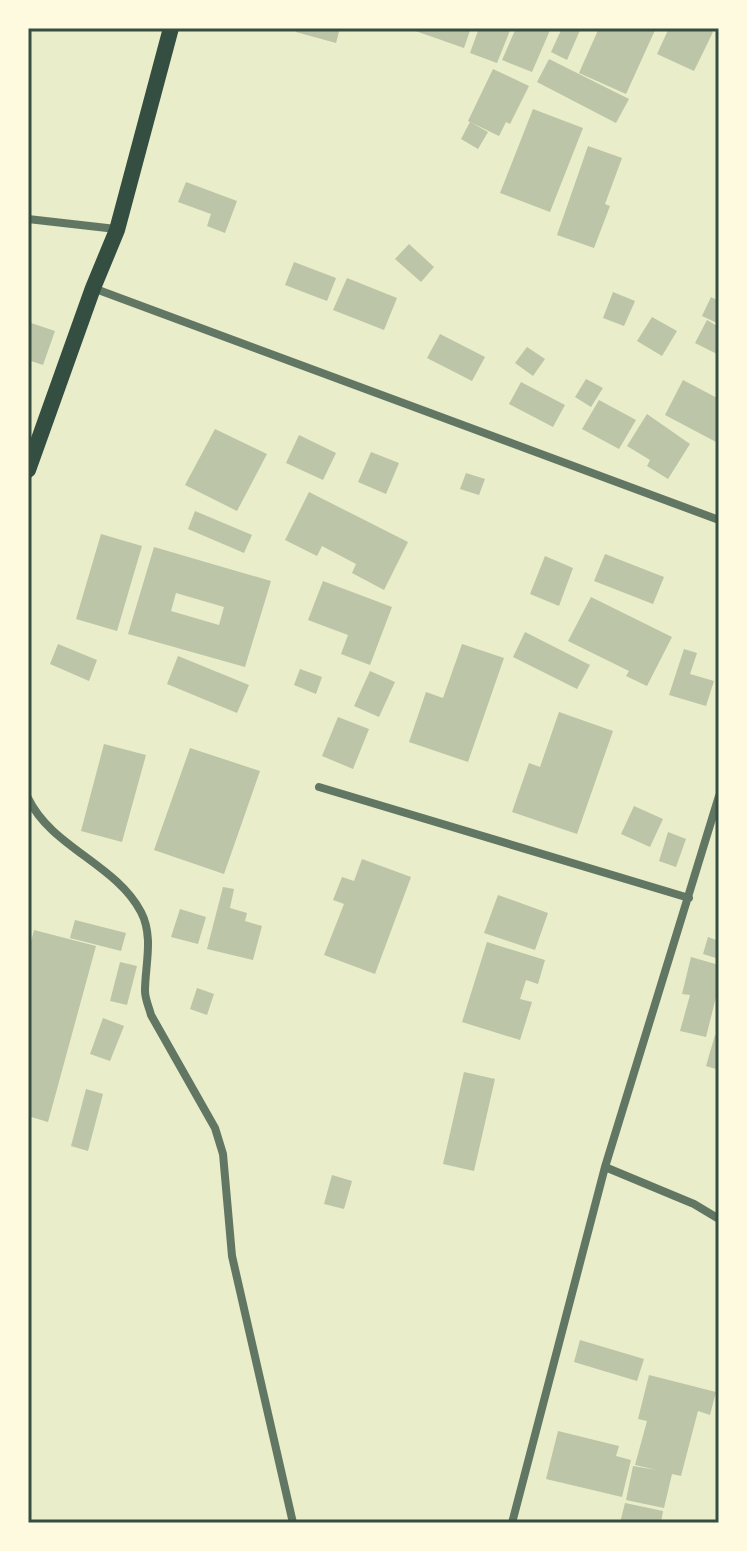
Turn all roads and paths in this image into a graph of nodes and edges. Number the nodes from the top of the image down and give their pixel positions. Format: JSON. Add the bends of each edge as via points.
{"nodes":[{"id":1,"x":171,"y":28,"type":"edge"},
{"id":2,"x":28,"y":219,"type":"edge"},
{"id":3,"x":117,"y":230,"type":"junction"},
{"id":4,"x":93,"y":288,"type":"junction"},
{"id":5,"x":28,"y":470,"type":"edge"},
{"id":6,"x":719,"y":520,"type":"edge"},
{"id":7,"x":319,"y":787,"type":"dead end"},
{"id":8,"x":719,"y":796,"type":"edge"},
{"id":9,"x":28,"y":798,"type":"edge"},
{"id":10,"x":689,"y":898,"type":"junction"},
{"id":11,"x":605,"y":1167,"type":"junction"},
{"id":12,"x":719,"y":1219,"type":"edge"},
{"id":13,"x":293,"y":1523,"type":"edge"},
{"id":14,"x":512,"y":1523,"type":"edge"}],
"edges":[{"from":1,"to":3,"type":"main road"},
{"from":2,"to":3,"type":"street"},
{"from":3,"to":4,"type":"main road"},
{"from":4,"to":5,"type":"main road"},
{"from":4,"to":6,"type":"street"},
{"from":7,"to":10,"type":"street"},
{"from":8,"to":10,"type":"street"},
{"from":9,"to":13,"type":"street","via":[[37,816],[125,890],[147,927],[145,995],[151,1015],[215,1128],[223,1154],[232,1256]]},
{"from":10,"to":11,"type":"street"},
{"from":11,"to":12,"type":"street"},
{"from":11,"to":14,"type":"street"}]}
